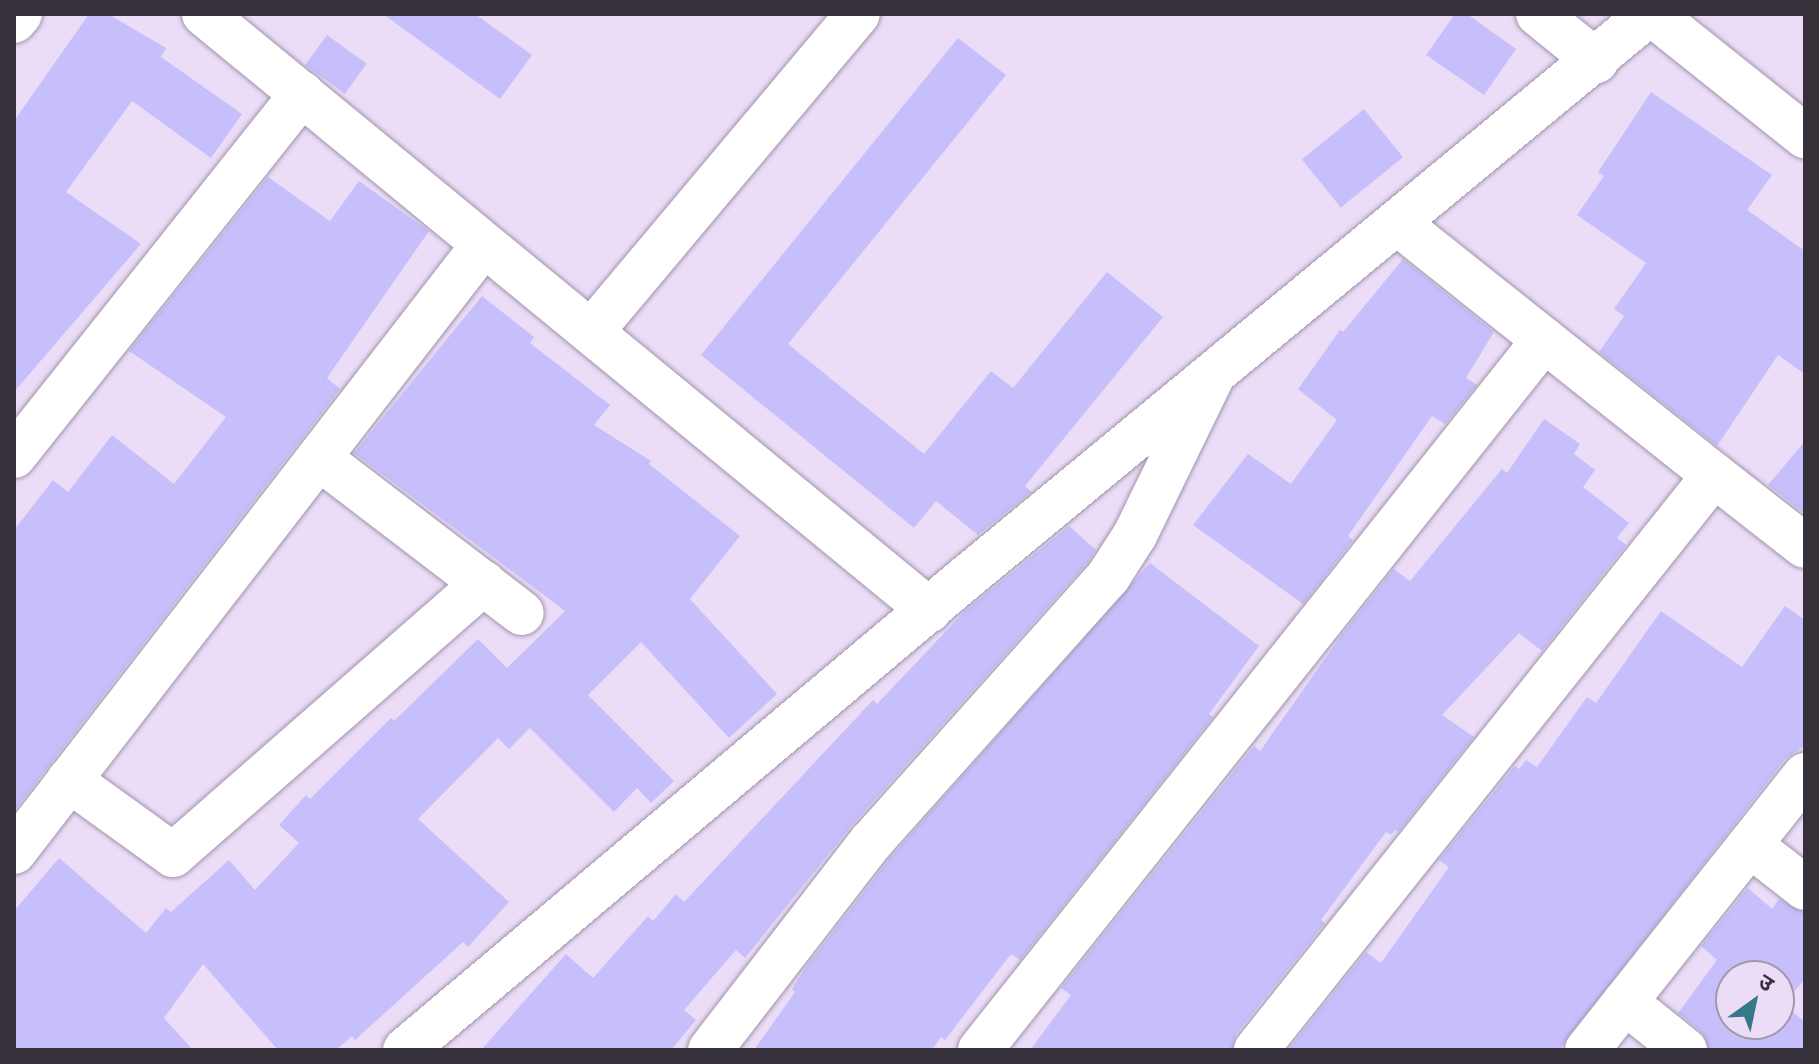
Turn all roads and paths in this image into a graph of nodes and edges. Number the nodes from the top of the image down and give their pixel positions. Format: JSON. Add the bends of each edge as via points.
{"nodes":[{"id":1,"x":20,"y":14,"type":"edge"},
{"id":2,"x":204,"y":14,"type":"edge"},
{"id":3,"x":858,"y":14,"type":"edge"},
{"id":4,"x":1538,"y":14,"type":"edge"},
{"id":5,"x":1651,"y":14,"type":"edge"},
{"id":6,"x":14,"y":21,"type":"edge"},
{"id":7,"x":1596,"y":61,"type":"junction"},
{"id":8,"x":302,"y":94,"type":"junction"},
{"id":9,"x":1805,"y":136,"type":"edge"},
{"id":10,"x":1399,"y":224,"type":"junction"},
{"id":11,"x":484,"y":244,"type":"junction"},
{"id":12,"x":591,"y":332,"type":"junction"},
{"id":13,"x":1544,"y":340,"type":"junction"},
{"id":14,"x":1212,"y":377,"type":"junction"},
{"id":15,"x":14,"y":456,"type":"edge"},
{"id":16,"x":319,"y":458,"type":"junction"},
{"id":17,"x":1714,"y":475,"type":"junction"},
{"id":18,"x":1805,"y":546,"type":"edge"},
{"id":19,"x":484,"y":583,"type":"junction"},
{"id":20,"x":929,"y":610,"type":"junction"},
{"id":21,"x":522,"y":613,"type":"dead end"},
{"id":22,"x":1805,"y":775,"type":"edge"},
{"id":23,"x":69,"y":780,"type":"junction"},
{"id":24,"x":1750,"y":845,"type":"junction"},
{"id":25,"x":14,"y":852,"type":"edge"},
{"id":26,"x":1805,"y":888,"type":"edge"},
{"id":27,"x":1625,"y":1002,"type":"junction"},
{"id":28,"x":405,"y":1050,"type":"edge"},
{"id":29,"x":710,"y":1050,"type":"edge"},
{"id":30,"x":980,"y":1050,"type":"edge"},
{"id":31,"x":1256,"y":1050,"type":"edge"},
{"id":32,"x":1587,"y":1050,"type":"edge"},
{"id":33,"x":1685,"y":1050,"type":"edge"}],
"edges":[{"from":1,"to":6,"type":"street"},
{"from":2,"to":8,"type":"street"},
{"from":3,"to":12,"type":"street"},
{"from":4,"to":7,"type":"street"},
{"from":5,"to":7,"type":"street"},
{"from":5,"to":9,"type":"street"},
{"from":7,"to":10,"type":"street"},
{"from":8,"to":11,"type":"street"},
{"from":8,"to":15,"type":"street"},
{"from":10,"to":13,"type":"street"},
{"from":10,"to":14,"type":"street"},
{"from":11,"to":12,"type":"street"},
{"from":11,"to":16,"type":"street"},
{"from":12,"to":20,"type":"street"},
{"from":13,"to":17,"type":"street"},
{"from":13,"to":30,"type":"street"},
{"from":14,"to":20,"type":"street"},
{"from":14,"to":29,"type":"street","via":[[1135,535],[1108,577],[871,842]]},
{"from":16,"to":19,"type":"street"},
{"from":16,"to":23,"type":"street"},
{"from":17,"to":18,"type":"street"},
{"from":17,"to":31,"type":"street"},
{"from":19,"to":21,"type":"street"},
{"from":19,"to":23,"type":"street","via":[[173,855]]},
{"from":20,"to":28,"type":"street"},
{"from":22,"to":24,"type":"street"},
{"from":23,"to":25,"type":"street"},
{"from":24,"to":26,"type":"street"},
{"from":24,"to":27,"type":"street"},
{"from":27,"to":32,"type":"street"},
{"from":27,"to":33,"type":"street"}]}
